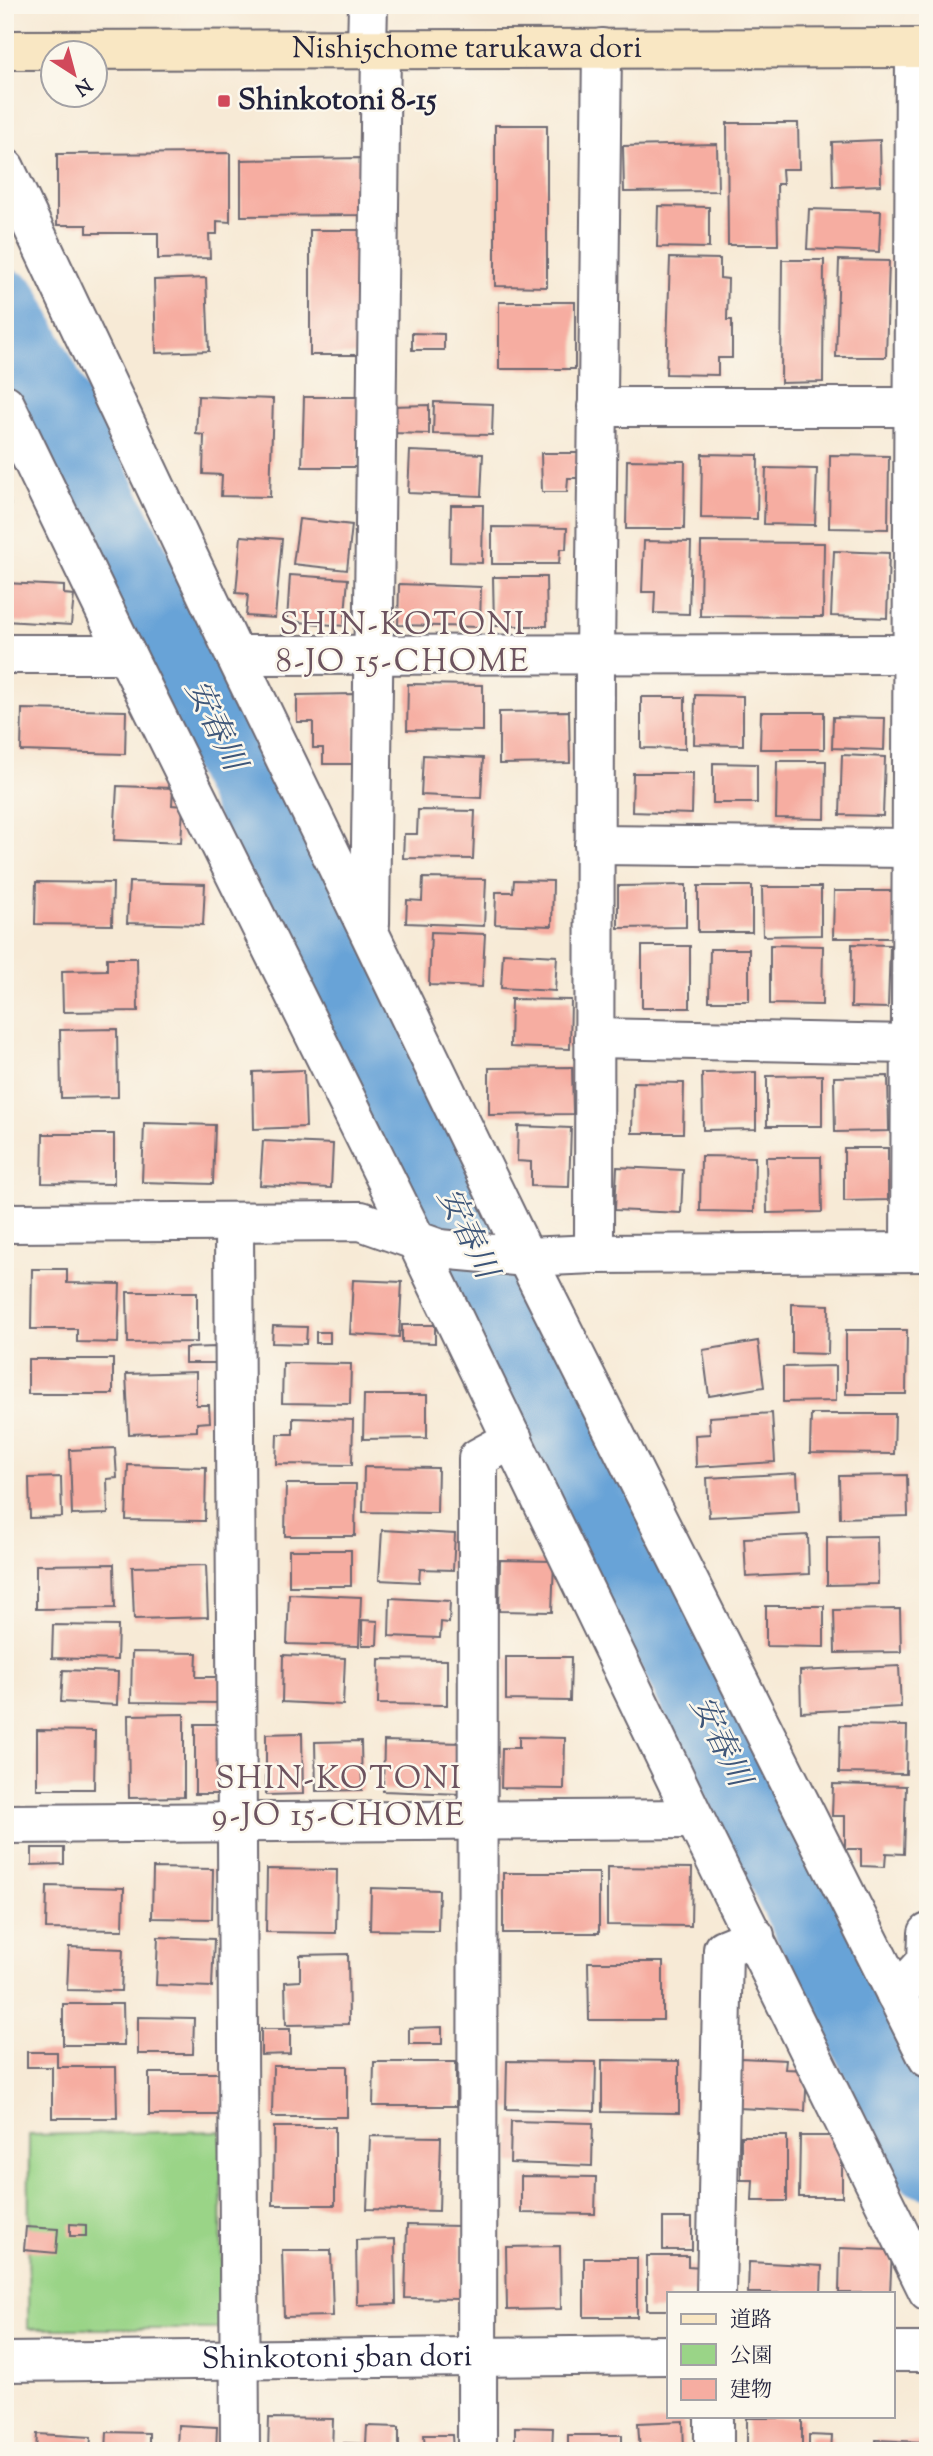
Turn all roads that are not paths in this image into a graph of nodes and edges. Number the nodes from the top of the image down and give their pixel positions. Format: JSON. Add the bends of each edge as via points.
{"nodes":[{"id":1,"x":368,"y":5,"type":"edge"},
{"id":2,"x":374,"y":48,"type":"junction"},
{"id":3,"x":602,"y":48,"type":"junction"},
{"id":4,"x":922,"y":48,"type":"edge"},
{"id":5,"x":5,"y":50,"type":"edge"},
{"id":6,"x":5,"y":167,"type":"edge"},
{"id":7,"x":5,"y":404,"type":"edge"},
{"id":8,"x":597,"y":407,"type":"junction"},
{"id":9,"x":915,"y":407,"type":"junction"},
{"id":10,"x":5,"y":654,"type":"edge"},
{"id":11,"x":125,"y":654,"type":"junction"},
{"id":12,"x":373,"y":654,"type":"junction"},
{"id":13,"x":920,"y":654,"type":"edge"},
{"id":14,"x":235,"y":655,"type":"junction"},
{"id":15,"x":595,"y":655,"type":"junction"},
{"id":16,"x":594,"y":845,"type":"junction"},
{"id":17,"x":911,"y":848,"type":"junction"},
{"id":18,"x":370,"y":931,"type":"junction"},
{"id":19,"x":594,"y":1038,"type":"junction"},
{"id":20,"x":909,"y":1044,"type":"junction"},
{"id":21,"x":5,"y":1223,"type":"edge"},
{"id":22,"x":234,"y":1223,"type":"junction"},
{"id":23,"x":428,"y":1245,"type":"junction"},
{"id":24,"x":919,"y":1252,"type":"edge"},
{"id":25,"x":594,"y":1254,"type":"junction"},
{"id":26,"x":517,"y":1257,"type":"junction"},
{"id":27,"x":513,"y":1439,"type":"junction"},
{"id":28,"x":695,"y":1819,"type":"junction"},
{"id":29,"x":477,"y":1821,"type":"junction"},
{"id":30,"x":237,"y":1822,"type":"junction"},
{"id":31,"x":5,"y":1824,"type":"edge"},
{"id":32,"x":928,"y":1933,"type":"edge"},
{"id":33,"x":755,"y":1936,"type":"junction"},
{"id":34,"x":896,"y":1995,"type":"junction"},
{"id":35,"x":928,"y":2058,"type":"edge"},
{"id":36,"x":928,"y":2291,"type":"edge"},
{"id":37,"x":716,"y":2292,"type":"edge"},
{"id":38,"x":894,"y":2352,"type":"edge"},
{"id":39,"x":928,"y":2352,"type":"edge"},
{"id":40,"x":667,"y":2355,"type":"edge"},
{"id":41,"x":477,"y":2357,"type":"junction"},
{"id":42,"x":240,"y":2360,"type":"junction"},
{"id":43,"x":5,"y":2362,"type":"edge"},
{"id":44,"x":715,"y":2418,"type":"edge"},
{"id":45,"x":240,"y":2451,"type":"edge"},
{"id":46,"x":477,"y":2451,"type":"edge"},
{"id":47,"x":715,"y":2451,"type":"edge"}],
"edges":[{"from":1,"to":2,"type":"street"},
{"from":2,"to":3,"type":"main road","name":"Nishi5chome tarukawa dori"},
{"from":2,"to":5,"type":"main road","name":"Nishi5chome tarukawa dori"},
{"from":2,"to":12,"type":"street"},
{"from":3,"to":4,"type":"main road","name":"Nishi5chome tarukawa dori"},
{"from":3,"to":8,"type":"street"},
{"from":4,"to":9,"type":"street"},
{"from":6,"to":14,"type":"street"},
{"from":7,"to":11,"type":"street"},
{"from":8,"to":9,"type":"street"},
{"from":8,"to":15,"type":"street"},
{"from":9,"to":13,"type":"street"},
{"from":10,"to":11,"type":"street"},
{"from":11,"to":23,"type":"street"},
{"from":12,"to":14,"type":"street"},
{"from":12,"to":15,"type":"street"},
{"from":12,"to":18,"type":"street"},
{"from":13,"to":15,"type":"street"},
{"from":13,"to":17,"type":"street"},
{"from":14,"to":18,"type":"street"},
{"from":15,"to":16,"type":"street"},
{"from":16,"to":17,"type":"street"},
{"from":16,"to":19,"type":"street"},
{"from":17,"to":20,"type":"street"},
{"from":18,"to":26,"type":"street"},
{"from":19,"to":20,"type":"street"},
{"from":19,"to":25,"type":"street"},
{"from":20,"to":24,"type":"street"},
{"from":21,"to":22,"type":"street"},
{"from":22,"to":23,"type":"street","via":[[361,1221]]},
{"from":22,"to":30,"type":"street"},
{"from":23,"to":26,"type":"street"},
{"from":23,"to":27,"type":"street"},
{"from":24,"to":25,"type":"street"},
{"from":25,"to":26,"type":"street"},
{"from":26,"to":34,"type":"street"},
{"from":27,"to":28,"type":"street"},
{"from":27,"to":29,"type":"street","via":[[478,1458]]},
{"from":28,"to":29,"type":"street"},
{"from":28,"to":33,"type":"street"},
{"from":29,"to":30,"type":"street"},
{"from":29,"to":41,"type":"street"},
{"from":30,"to":31,"type":"street"},
{"from":30,"to":42,"type":"street"},
{"from":32,"to":34,"type":"street","via":[[927,1961]]},
{"from":33,"to":36,"type":"street"},
{"from":33,"to":37,"type":"street","via":[[723,1949]]},
{"from":34,"to":35,"type":"street"},
{"from":38,"to":39,"type":"street"},
{"from":40,"to":41,"type":"street","name":"Shinkotoni 5ban dori"},
{"from":41,"to":42,"type":"street","name":"Shinkotoni 5ban dori"},
{"from":41,"to":46,"type":"street"},
{"from":42,"to":43,"type":"street","name":"Shinkotoni 5ban dori"},
{"from":42,"to":45,"type":"street"},
{"from":44,"to":47,"type":"street"}]}
